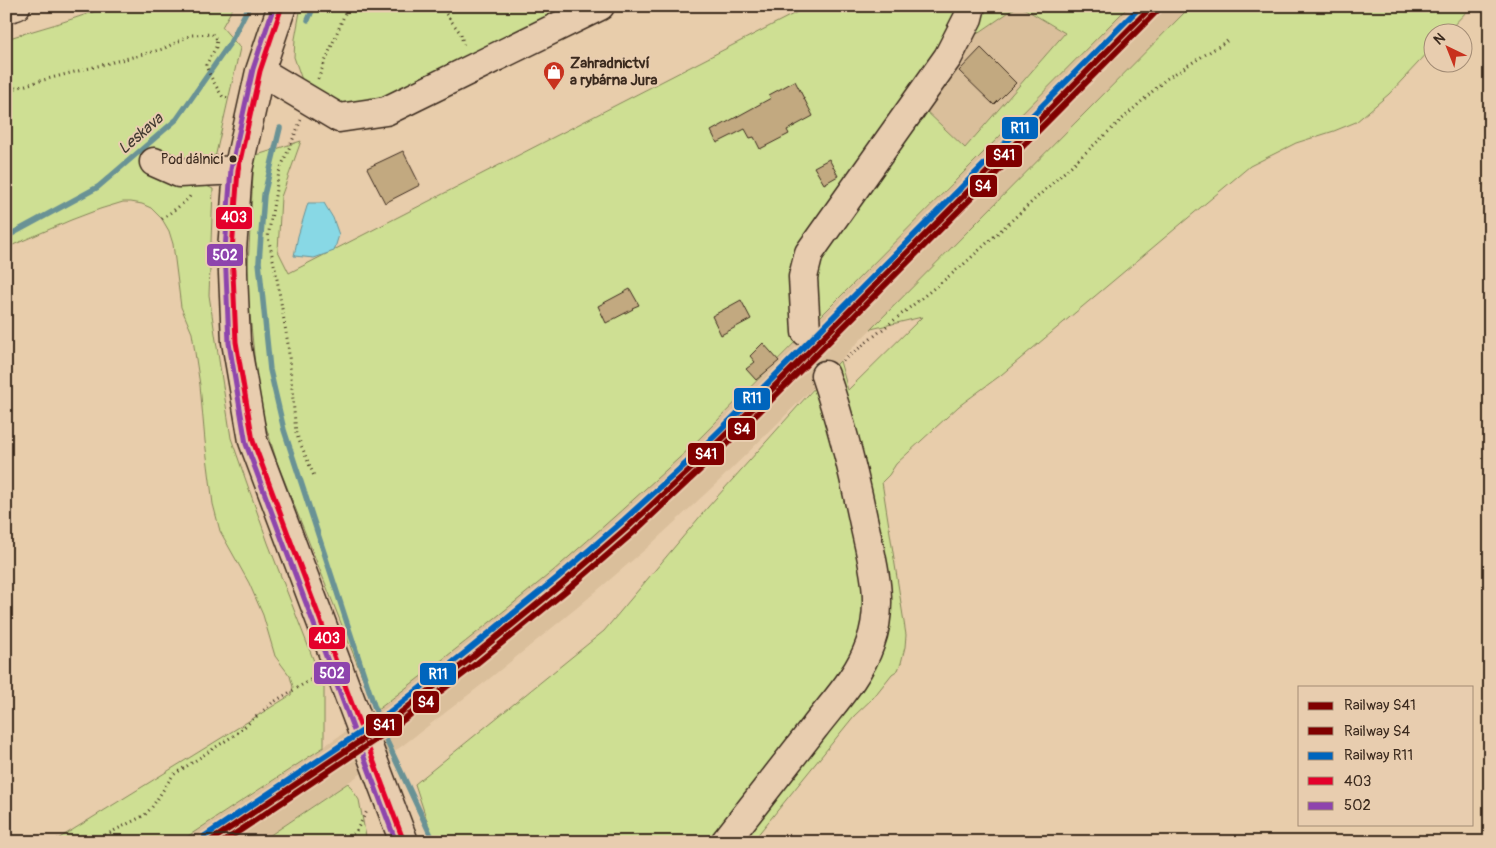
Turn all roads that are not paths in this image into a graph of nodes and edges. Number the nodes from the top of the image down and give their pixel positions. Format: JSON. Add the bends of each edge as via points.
{"nodes":[{"id":1,"x":16,"y":6,"type":"edge"},
{"id":2,"x":282,"y":6,"type":"edge"},
{"id":3,"x":600,"y":6,"type":"edge"},
{"id":4,"x":971,"y":6,"type":"edge"},
{"id":5,"x":6,"y":9,"type":"edge"},
{"id":6,"x":260,"y":71,"type":"junction"},
{"id":7,"x":154,"y":162,"type":"dead end"},
{"id":8,"x":238,"y":170,"type":"junction"},
{"id":9,"x":806,"y":332,"type":"dead end"},
{"id":10,"x":825,"y":375,"type":"road end"},
{"id":11,"x":404,"y":842,"type":"edge"},
{"id":12,"x":725,"y":842,"type":"edge"}],
"edges":[{"from":1,"to":5,"type":"main road"},
{"from":2,"to":6,"type":"main road"},
{"from":3,"to":6,"type":"main road","via":[[386,111],[339,118]]},
{"from":4,"to":9,"type":"main road","via":[[948,56],[810,253],[803,278]]},
{"from":6,"to":8,"type":"main road"},
{"from":7,"to":8,"type":"main road","via":[[179,173]]},
{"from":8,"to":11,"type":"main road","via":[[232,250],[236,342],[253,441]]},
{"from":10,"to":12,"type":"main road","via":[[851,460],[871,554],[878,610],[870,644],[854,677]]}]}
